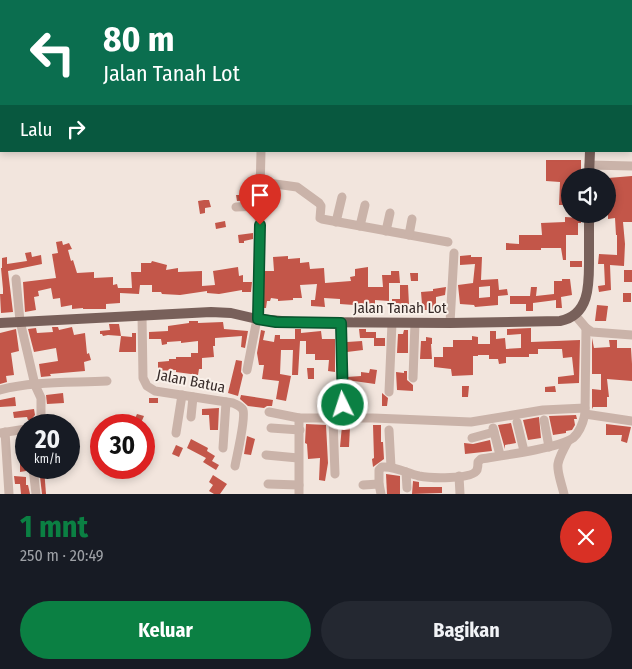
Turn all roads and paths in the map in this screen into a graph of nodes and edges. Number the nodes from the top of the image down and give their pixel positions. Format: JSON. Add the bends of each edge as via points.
{"nodes":[{"id":1,"x":261,"y":152,"type":"edge"},
{"id":2,"x":590,"y":152,"type":"edge"},
{"id":3,"x":590,"y":165,"type":"junction"},
{"id":4,"x":632,"y":166,"type":"edge"},
{"id":5,"x":590,"y":168,"type":"edge"},
{"id":6,"x":261,"y":182,"type":"junction"},
{"id":7,"x":342,"y":197,"type":"dead end"},
{"id":8,"x":365,"y":205,"type":"dead end"},
{"id":9,"x":260,"y":206,"type":"junction"},
{"id":10,"x":236,"y":207,"type":"dead end"},
{"id":11,"x":390,"y":213,"type":"dead end"},
{"id":12,"x":412,"y":219,"type":"dead end"},
{"id":13,"x":336,"y":222,"type":"junction"},
{"id":14,"x":589,"y":223,"type":"edge"},
{"id":15,"x":360,"y":226,"type":"junction"},
{"id":16,"x":386,"y":231,"type":"junction"},
{"id":17,"x":409,"y":235,"type":"junction"},
{"id":18,"x":448,"y":242,"type":"dead end"},
{"id":19,"x":454,"y":253,"type":"dead end"},
{"id":20,"x":16,"y":279,"type":"dead end"},
{"id":21,"x":142,"y":315,"type":"junction"},
{"id":22,"x":575,"y":315,"type":"junction"},
{"id":23,"x":258,"y":319,"type":"junction"},
{"id":24,"x":20,"y":321,"type":"junction"},
{"id":25,"x":0,"y":323,"type":"edge"},
{"id":26,"x":341,"y":323,"type":"junction"},
{"id":27,"x":392,"y":323,"type":"junction"},
{"id":28,"x":415,"y":323,"type":"junction"},
{"id":29,"x":450,"y":323,"type":"junction"},
{"id":30,"x":586,"y":328,"type":"junction"},
{"id":31,"x":632,"y":335,"type":"edge"},
{"id":32,"x":247,"y":370,"type":"dead end"},
{"id":33,"x":413,"y":378,"type":"dead end"},
{"id":34,"x":107,"y":381,"type":"dead end"},
{"id":35,"x":35,"y":385,"type":"junction"},
{"id":36,"x":0,"y":390,"type":"edge"},
{"id":37,"x":390,"y":392,"type":"dead end"},
{"id":38,"x":182,"y":395,"type":"junction"},
{"id":39,"x":193,"y":397,"type":"junction"},
{"id":40,"x":226,"y":402,"type":"junction"},
{"id":41,"x":585,"y":411,"type":"junction"},
{"id":42,"x":269,"y":412,"type":"dead end"},
{"id":43,"x":41,"y":414,"type":"edge"},
{"id":44,"x":191,"y":417,"type":"dead end"},
{"id":45,"x":299,"y":418,"type":"junction"},
{"id":46,"x":344,"y":418,"type":"junction"},
{"id":47,"x":333,"y":419,"type":"junction"},
{"id":48,"x":544,"y":420,"type":"dead end"},
{"id":49,"x":632,"y":421,"type":"edge"},
{"id":50,"x":518,"y":422,"type":"dead end"},
{"id":51,"x":271,"y":428,"type":"dead end"},
{"id":52,"x":300,"y":430,"type":"junction"},
{"id":53,"x":390,"y":430,"type":"dead end"},
{"id":54,"x":15,"y":431,"type":"edge"},
{"id":55,"x":2,"y":432,"type":"edge"},
{"id":56,"x":176,"y":433,"type":"dead end"},
{"id":57,"x":472,"y":438,"type":"dead end"},
{"id":58,"x":568,"y":441,"type":"junction"},
{"id":59,"x":549,"y":447,"type":"junction"},
{"id":60,"x":223,"y":448,"type":"dead end"},
{"id":61,"x":524,"y":451,"type":"junction"},
{"id":62,"x":266,"y":455,"type":"dead end"},
{"id":63,"x":500,"y":455,"type":"junction"},
{"id":64,"x":298,"y":458,"type":"junction"},
{"id":65,"x":235,"y":466,"type":"dead end"},
{"id":66,"x":391,"y":467,"type":"junction"},
{"id":67,"x":406,"y":472,"type":"junction"},
{"id":68,"x":334,"y":474,"type":"dead end"},
{"id":69,"x":459,"y":476,"type":"junction"},
{"id":70,"x":34,"y":479,"type":"edge"},
{"id":71,"x":268,"y":484,"type":"dead end"},
{"id":72,"x":379,"y":484,"type":"junction"},
{"id":73,"x":363,"y":485,"type":"dead end"},
{"id":74,"x":407,"y":488,"type":"dead end"},
{"id":75,"x":299,"y":489,"type":"edge"},
{"id":76,"x":9,"y":494,"type":"edge"},
{"id":77,"x":36,"y":494,"type":"edge"},
{"id":78,"x":381,"y":494,"type":"edge"},
{"id":79,"x":460,"y":494,"type":"edge"},
{"id":80,"x":564,"y":494,"type":"edge"}],
"edges":[{"from":1,"to":6,"type":"street"},
{"from":2,"to":3,"type":"main road"},
{"from":3,"to":4,"type":"street"},
{"from":3,"to":5,"type":"main road"},
{"from":6,"to":9,"type":"street"},
{"from":6,"to":13,"type":"street","via":[[299,188],[320,204],[321,218]]},
{"from":7,"to":13,"type":"street"},
{"from":8,"to":15,"type":"street"},
{"from":9,"to":10,"type":"street"},
{"from":9,"to":23,"type":"street"},
{"from":11,"to":16,"type":"street"},
{"from":12,"to":17,"type":"street"},
{"from":13,"to":15,"type":"street"},
{"from":14,"to":22,"type":"main road","via":[[588,292]]},
{"from":15,"to":16,"type":"street"},
{"from":16,"to":17,"type":"street"},
{"from":17,"to":18,"type":"street"},
{"from":19,"to":29,"type":"street"},
{"from":20,"to":24,"type":"street"},
{"from":21,"to":23,"type":"main road","name":"Jalan Tanah Lot","via":[[225,312]]},
{"from":21,"to":24,"type":"main road","name":"Jalan Tanah Lot"},
{"from":21,"to":38,"type":"street","name":"Jalan Batua","via":[[145,384],[155,391]]},
{"from":22,"to":29,"type":"main road","name":"Jalan Tanah Lot","via":[[560,321]]},
{"from":22,"to":30,"type":"street"},
{"from":23,"to":26,"type":"main road","name":"Jalan Tanah Lot"},
{"from":23,"to":32,"type":"street"},
{"from":24,"to":25,"type":"main road","name":"Jalan Tanah Lot"},
{"from":24,"to":35,"type":"street"},
{"from":26,"to":27,"type":"main road","name":"Jalan Tanah Lot"},
{"from":26,"to":46,"type":"street"},
{"from":27,"to":28,"type":"main road","name":"Jalan Tanah Lot"},
{"from":27,"to":37,"type":"street"},
{"from":28,"to":29,"type":"main road","name":"Jalan Tanah Lot"},
{"from":28,"to":33,"type":"street"},
{"from":30,"to":31,"type":"street","via":[[597,333]]},
{"from":30,"to":41,"type":"street"},
{"from":34,"to":35,"type":"street"},
{"from":35,"to":36,"type":"street"},
{"from":35,"to":43,"type":"street","via":[[41,398]]},
{"from":38,"to":39,"type":"street","name":"Jalan Batua"},
{"from":38,"to":56,"type":"street"},
{"from":39,"to":40,"type":"street","name":"Jalan Batua"},
{"from":39,"to":44,"type":"street"},
{"from":40,"to":60,"type":"street"},
{"from":40,"to":65,"type":"street","name":"Jalan Batua","via":[[243,410]]},
{"from":41,"to":46,"type":"street","via":[[543,410],[471,422]]},
{"from":41,"to":49,"type":"street"},
{"from":41,"to":58,"type":"street","via":[[578,432]]},
{"from":42,"to":45,"type":"street"},
{"from":45,"to":47,"type":"street"},
{"from":45,"to":52,"type":"street"},
{"from":46,"to":47,"type":"street"},
{"from":47,"to":68,"type":"street"},
{"from":48,"to":59,"type":"street"},
{"from":50,"to":61,"type":"street"},
{"from":51,"to":52,"type":"street"},
{"from":52,"to":64,"type":"street"},
{"from":53,"to":66,"type":"street"},
{"from":54,"to":55,"type":"street"},
{"from":55,"to":76,"type":"street"},
{"from":57,"to":63,"type":"street","via":[[493,430]]},
{"from":58,"to":59,"type":"street"},
{"from":58,"to":80,"type":"street","via":[[557,467]]},
{"from":59,"to":61,"type":"street"},
{"from":61,"to":63,"type":"street"},
{"from":62,"to":64,"type":"street"},
{"from":63,"to":69,"type":"street","via":[[478,462],[474,473]]},
{"from":64,"to":75,"type":"street"},
{"from":66,"to":67,"type":"street"},
{"from":66,"to":72,"type":"street","via":[[380,469]]},
{"from":67,"to":69,"type":"street","via":[[427,477]]},
{"from":67,"to":74,"type":"street"},
{"from":69,"to":79,"type":"street"},
{"from":70,"to":77,"type":"street"},
{"from":71,"to":75,"type":"street"},
{"from":72,"to":73,"type":"street"},
{"from":72,"to":78,"type":"street"}]}
